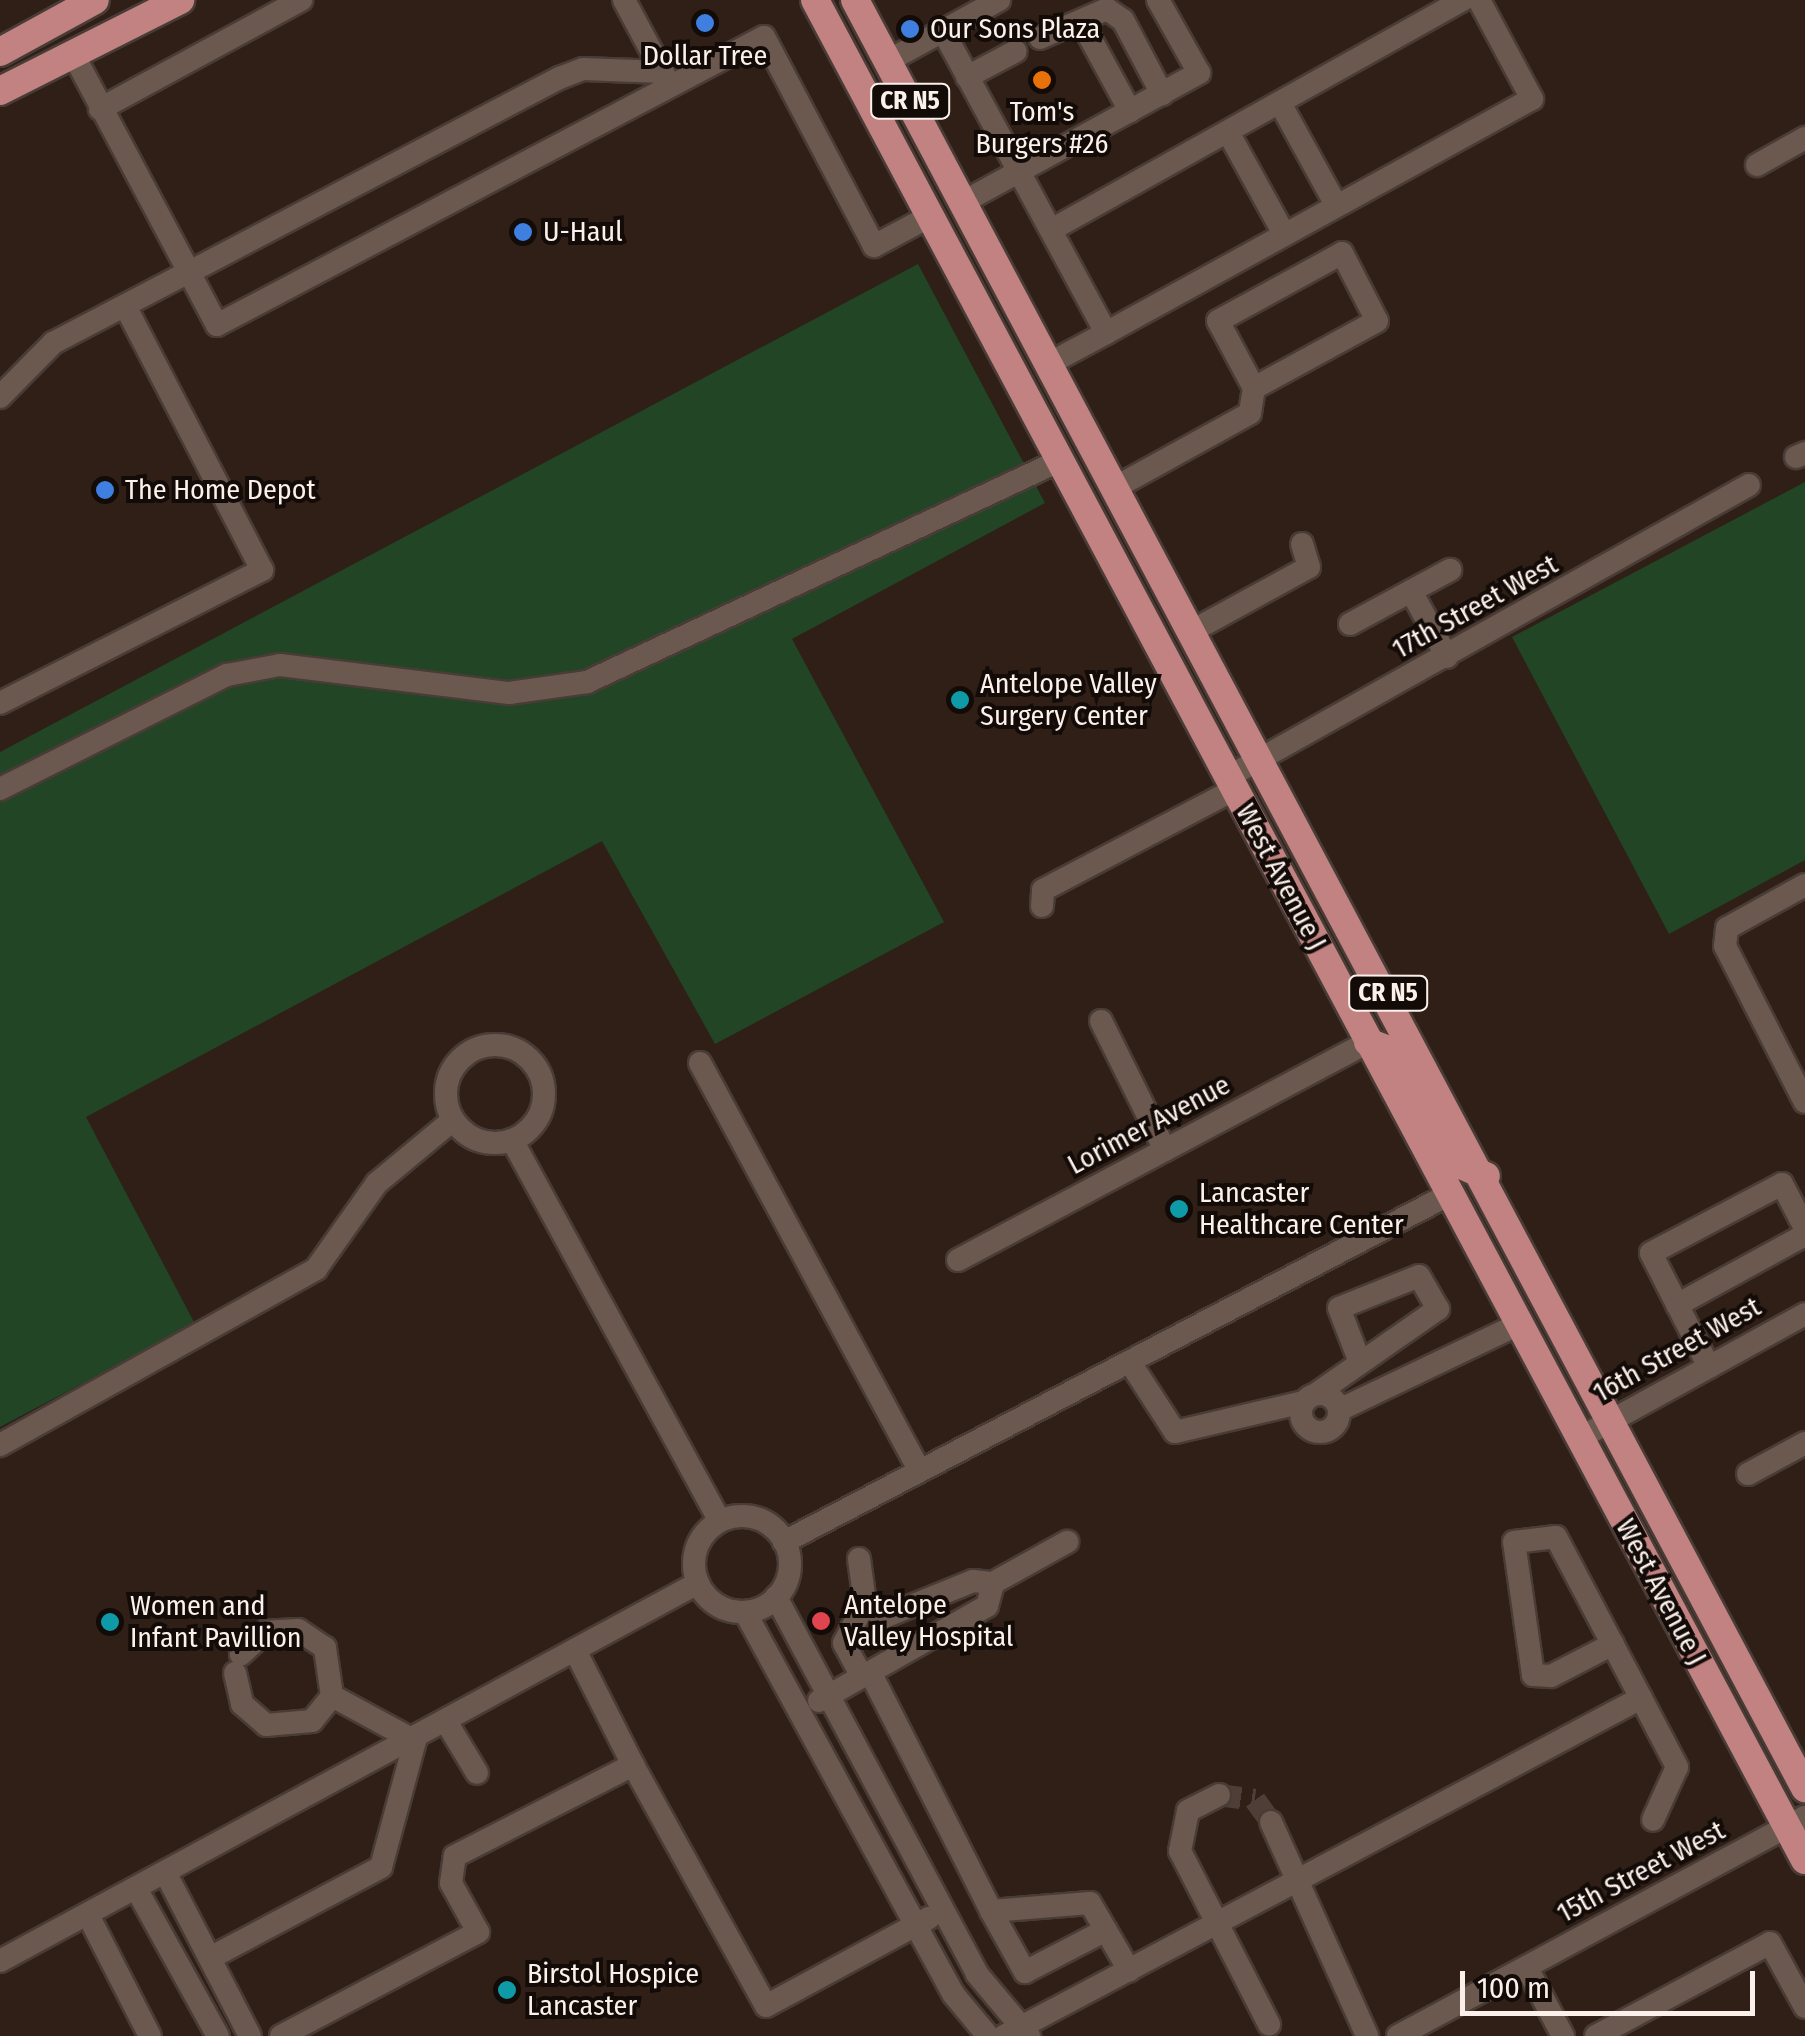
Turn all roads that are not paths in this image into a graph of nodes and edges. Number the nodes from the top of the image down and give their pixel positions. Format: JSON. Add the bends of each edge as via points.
{"nodes":[{"id":1,"x":95,"y":0,"type":"edge"},
{"id":2,"x":140,"y":0,"type":"edge"},
{"id":3,"x":180,"y":0,"type":"edge"},
{"id":4,"x":301,"y":0,"type":"edge"},
{"id":5,"x":624,"y":0,"type":"edge"},
{"id":6,"x":815,"y":0,"type":"edge"},
{"id":7,"x":854,"y":0,"type":"edge"},
{"id":8,"x":1000,"y":0,"type":"edge"},
{"id":9,"x":1158,"y":0,"type":"edge"},
{"id":10,"x":1462,"y":0,"type":"edge"},
{"id":11,"x":1479,"y":0,"type":"edge"},
{"id":12,"x":942,"y":31,"type":"junction"},
{"id":13,"x":1088,"y":34,"type":"dead end"},
{"id":14,"x":1040,"y":38,"type":"dead end"},
{"id":15,"x":837,"y":41,"type":"junction"},
{"id":16,"x":1016,"y":50,"type":"dead end"},
{"id":17,"x":0,"y":52,"type":"edge"},
{"id":18,"x":73,"y":54,"type":"junction"},
{"id":19,"x":888,"y":61,"type":"junction"},
{"id":20,"x":967,"y":77,"type":"junction"},
{"id":21,"x":666,"y":79,"type":"junction"},
{"id":22,"x":0,"y":91,"type":"edge"},
{"id":23,"x":1162,"y":94,"type":"junction"},
{"id":24,"x":1280,"y":102,"type":"junction"},
{"id":25,"x":100,"y":109,"type":"junction"},
{"id":26,"x":1130,"y":111,"type":"junction"},
{"id":27,"x":1228,"y":132,"type":"junction"},
{"id":28,"x":1805,"y":138,"type":"edge"},
{"id":29,"x":1757,"y":165,"type":"dead end"},
{"id":30,"x":1019,"y":172,"type":"junction"},
{"id":31,"x":965,"y":201,"type":"junction"},
{"id":32,"x":1336,"y":204,"type":"junction"},
{"id":33,"x":932,"y":215,"type":"junction"},
{"id":34,"x":1051,"y":230,"type":"junction"},
{"id":35,"x":1284,"y":234,"type":"junction"},
{"id":36,"x":189,"y":272,"type":"junction"},
{"id":37,"x":124,"y":306,"type":"junction"},
{"id":38,"x":1106,"y":333,"type":"junction"},
{"id":39,"x":1038,"y":336,"type":"junction"},
{"id":40,"x":1052,"y":362,"type":"junction"},
{"id":41,"x":1254,"y":388,"type":"junction"},
{"id":42,"x":0,"y":397,"type":"edge"},
{"id":43,"x":1061,"y":460,"type":"junction"},
{"id":44,"x":1749,"y":485,"type":"dead end"},
{"id":45,"x":1118,"y":486,"type":"junction"},
{"id":46,"x":1302,"y":544,"type":"dead end"},
{"id":47,"x":1450,"y":570,"type":"dead end"},
{"id":48,"x":1410,"y":591,"type":"junction"},
{"id":49,"x":1350,"y":624,"type":"dead end"},
{"id":50,"x":1194,"y":630,"type":"junction"},
{"id":51,"x":1447,"y":657,"type":"junction"},
{"id":52,"x":0,"y":702,"type":"edge"},
{"id":53,"x":1262,"y":758,"type":"junction"},
{"id":54,"x":1232,"y":783,"type":"junction"},
{"id":55,"x":0,"y":790,"type":"edge"},
{"id":56,"x":1805,"y":885,"type":"edge"},
{"id":57,"x":1042,"y":906,"type":"dead end"},
{"id":58,"x":1300,"y":915,"type":"junction"},
{"id":59,"x":1101,"y":1021,"type":"dead end"},
{"id":60,"x":1405,"y":1022,"type":"junction"},
{"id":61,"x":1368,"y":1042,"type":"junction"},
{"id":62,"x":700,"y":1062,"type":"dead end"},
{"id":63,"x":1799,"y":1076,"type":"edge"},
{"id":64,"x":1805,"y":1102,"type":"edge"},
{"id":65,"x":453,"y":1120,"type":"junction"},
{"id":66,"x":512,"y":1140,"type":"junction"},
{"id":67,"x":1165,"y":1150,"type":"junction"},
{"id":68,"x":1486,"y":1176,"type":"junction"},
{"id":69,"x":1448,"y":1195,"type":"junction"},
{"id":70,"x":1805,"y":1231,"type":"edge"},
{"id":71,"x":958,"y":1260,"type":"dead end"},
{"id":72,"x":1677,"y":1304,"type":"junction"},
{"id":73,"x":1803,"y":1320,"type":"edge"},
{"id":74,"x":1517,"y":1325,"type":"junction"},
{"id":75,"x":1358,"y":1357,"type":"dead end"},
{"id":76,"x":1131,"y":1364,"type":"junction"},
{"id":77,"x":1709,"y":1367,"type":"junction"},
{"id":78,"x":1310,"y":1398,"type":"junction"},
{"id":79,"x":1339,"y":1410,"type":"junction"},
{"id":80,"x":1613,"y":1420,"type":"junction"},
{"id":81,"x":1578,"y":1438,"type":"junction"},
{"id":82,"x":1805,"y":1443,"type":"edge"},
{"id":83,"x":0,"y":1445,"type":"edge"},
{"id":84,"x":919,"y":1470,"type":"junction"},
{"id":85,"x":1748,"y":1474,"type":"dead end"},
{"id":86,"x":720,"y":1521,"type":"junction"},
{"id":87,"x":784,"y":1542,"type":"junction"},
{"id":88,"x":1067,"y":1542,"type":"dead end"},
{"id":89,"x":858,"y":1559,"type":"dead end"},
{"id":90,"x":698,"y":1583,"type":"junction"},
{"id":91,"x":993,"y":1583,"type":"junction"},
{"id":92,"x":776,"y":1597,"type":"junction"},
{"id":93,"x":865,"y":1603,"type":"junction"},
{"id":94,"x":745,"y":1612,"type":"junction"},
{"id":95,"x":1613,"y":1644,"type":"junction"},
{"id":96,"x":577,"y":1654,"type":"junction"},
{"id":97,"x":866,"y":1674,"type":"junction"},
{"id":98,"x":829,"y":1695,"type":"junction"},
{"id":99,"x":332,"y":1696,"type":"junction"},
{"id":100,"x":1641,"y":1698,"type":"junction"},
{"id":101,"x":802,"y":1710,"type":"junction"},
{"id":102,"x":447,"y":1723,"type":"junction"},
{"id":103,"x":415,"y":1741,"type":"junction"},
{"id":104,"x":632,"y":1765,"type":"junction"},
{"id":105,"x":476,"y":1773,"type":"dead end"},
{"id":106,"x":1805,"y":1788,"type":"edge"},
{"id":107,"x":1219,"y":1795,"type":"dead end"},
{"id":108,"x":1653,"y":1820,"type":"dead end"},
{"id":109,"x":1270,"y":1822,"type":"tunnel mouth"},
{"id":110,"x":1796,"y":1822,"type":"edge"},
{"id":111,"x":1805,"y":1860,"type":"edge"},
{"id":112,"x":166,"y":1874,"type":"junction"},
{"id":113,"x":1299,"y":1878,"type":"junction"},
{"id":114,"x":137,"y":1890,"type":"junction"},
{"id":115,"x":944,"y":1910,"type":"junction"},
{"id":116,"x":991,"y":1911,"type":"junction"},
{"id":117,"x":88,"y":1915,"type":"junction"},
{"id":118,"x":1216,"y":1922,"type":"junction"},
{"id":119,"x":916,"y":1925,"type":"junction"},
{"id":120,"x":1106,"y":1930,"type":"junction"},
{"id":121,"x":210,"y":1958,"type":"junction"},
{"id":122,"x":0,"y":1962,"type":"edge"},
{"id":123,"x":1527,"y":1968,"type":"junction"},
{"id":124,"x":1128,"y":1970,"type":"junction"},
{"id":125,"x":1805,"y":2007,"type":"edge"},
{"id":126,"x":1269,"y":2024,"type":"dead end"},
{"id":127,"x":309,"y":2030,"type":"edge"},
{"id":128,"x":1018,"y":2033,"type":"edge"},
{"id":129,"x":1599,"y":2035,"type":"edge"},
{"id":130,"x":150,"y":2036,"type":"edge"},
{"id":131,"x":218,"y":2036,"type":"edge"},
{"id":132,"x":250,"y":2036,"type":"edge"},
{"id":133,"x":281,"y":2036,"type":"edge"},
{"id":134,"x":988,"y":2036,"type":"edge"},
{"id":135,"x":1367,"y":2036,"type":"edge"},
{"id":136,"x":1398,"y":2036,"type":"edge"},
{"id":137,"x":1563,"y":2036,"type":"edge"}],
"edges":[{"from":1,"to":17,"type":"main road"},
{"from":2,"to":18,"type":"main road","via":[[83,29]]},
{"from":3,"to":18,"type":"main road"},
{"from":4,"to":25,"type":"street"},
{"from":5,"to":21,"type":"street"},
{"from":6,"to":15,"type":"main road","name":"West Avenue J","number":"CR N5"},
{"from":7,"to":19,"type":"main road","name":"West Avenue J","number":"CR N5"},
{"from":8,"to":12,"type":"street"},
{"from":9,"to":23,"type":"street","via":[[1198,73]]},
{"from":10,"to":24,"type":"street"},
{"from":11,"to":32,"type":"street","via":[[1532,99]]},
{"from":12,"to":19,"type":"street"},
{"from":12,"to":20,"type":"street"},
{"from":13,"to":26,"type":"street"},
{"from":14,"to":23,"type":"street","via":[[1107,9],[1123,20]]},
{"from":15,"to":31,"type":"main road","via":[[859,50],[934,188]]},
{"from":15,"to":33,"type":"main road","name":"West Avenue J","number":"CR N5"},
{"from":16,"to":20,"type":"street"},
{"from":18,"to":22,"type":"main road"},
{"from":18,"to":25,"type":"street"},
{"from":19,"to":31,"type":"main road","name":"West Avenue J","number":"CR N5"},
{"from":20,"to":30,"type":"street"},
{"from":21,"to":33,"type":"street","via":[[764,37],[874,246]]},
{"from":21,"to":36,"type":"street","via":[[582,69],[559,78]]},
{"from":21,"to":36,"type":"street","via":[[216,325]]},
{"from":23,"to":26,"type":"street"},
{"from":24,"to":27,"type":"street"},
{"from":24,"to":32,"type":"street"},
{"from":25,"to":36,"type":"street"},
{"from":26,"to":30,"type":"street"},
{"from":27,"to":34,"type":"street"},
{"from":27,"to":35,"type":"street"},
{"from":28,"to":29,"type":"street"},
{"from":30,"to":31,"type":"street"},
{"from":30,"to":34,"type":"street"},
{"from":31,"to":39,"type":"main road","name":"West Avenue J","number":"CR N5"},
{"from":32,"to":35,"type":"street"},
{"from":33,"to":39,"type":"main road","via":[[958,232],[1009,328]]},
{"from":33,"to":43,"type":"main road","name":"West Avenue J","number":"CR N5"},
{"from":34,"to":38,"type":"street"},
{"from":35,"to":38,"type":"street"},
{"from":36,"to":37,"type":"street"},
{"from":37,"to":42,"type":"street","via":[[53,343]]},
{"from":37,"to":52,"type":"street","via":[[262,570]]},
{"from":38,"to":40,"type":"street"},
{"from":39,"to":40,"type":"main road","name":"West Avenue J","number":"CR N5"},
{"from":40,"to":45,"type":"main road","name":"West Avenue J","number":"CR N5"},
{"from":41,"to":41,"type":"street","via":[[1218,320],[1342,254],[1378,321]]},
{"from":41,"to":45,"type":"street","via":[[1250,413]]},
{"from":43,"to":54,"type":"main road","name":"West Avenue J","number":"CR N5"},
{"from":43,"to":55,"type":"street","via":[[587,682],[509,693],[280,665],[227,676]]},
{"from":44,"to":51,"type":"street","name":"17th Street West"},
{"from":45,"to":50,"type":"main road","name":"West Avenue J","number":"CR N5"},
{"from":46,"to":50,"type":"street","via":[[1309,567]]},
{"from":47,"to":48,"type":"street"},
{"from":48,"to":49,"type":"street"},
{"from":48,"to":51,"type":"street"},
{"from":50,"to":53,"type":"main road","name":"West Avenue J","number":"CR N5"},
{"from":51,"to":53,"type":"street","name":"17th Street West"},
{"from":53,"to":54,"type":"street","name":"17th Street West"},
{"from":53,"to":60,"type":"main road","name":"West Avenue J","number":"CR N5"},
{"from":54,"to":57,"type":"street","name":"17th Street West","via":[[1044,890]]},
{"from":54,"to":58,"type":"main road","name":"West Avenue J","number":"CR N5"},
{"from":56,"to":63,"type":"street","via":[[1727,928],[1725,946]]},
{"from":58,"to":60,"type":"main road","via":[[1332,936],[1372,1012]]},
{"from":58,"to":61,"type":"main road","name":"West Avenue J","number":"CR N5"},
{"from":59,"to":67,"type":"street"},
{"from":60,"to":68,"type":"main road","name":"West Avenue J","number":"CR N5"},
{"from":61,"to":67,"type":"street","name":"Lorimer Avenue"},
{"from":61,"to":68,"type":"main road","via":[[1396,1053],[1452,1161]]},
{"from":61,"to":69,"type":"main road","name":"West Avenue J","number":"CR N5"},
{"from":62,"to":84,"type":"street"},
{"from":63,"to":64,"type":"street"},
{"from":65,"to":66,"type":"street","via":[[478,1141]]},
{"from":65,"to":66,"type":"street","via":[[446,1086],[456,1064],[474,1049],[508,1047],[537,1068],[544,1092],[538,1116]]},
{"from":65,"to":83,"type":"street","via":[[377,1183],[316,1269]]},
{"from":66,"to":86,"type":"street"},
{"from":67,"to":71,"type":"street","name":"Lorimer Avenue"},
{"from":68,"to":80,"type":"main road","name":"West Avenue J","number":"CR N5"},
{"from":69,"to":74,"type":"main road","name":"West Avenue J","number":"CR N5"},
{"from":69,"to":76,"type":"street"},
{"from":70,"to":72,"type":"street"},
{"from":70,"to":72,"type":"street","via":[[1782,1184],[1651,1253]]},
{"from":72,"to":77,"type":"street"},
{"from":73,"to":77,"type":"street","name":"16th Street West"},
{"from":74,"to":79,"type":"street"},
{"from":74,"to":81,"type":"main road","name":"West Avenue J","number":"CR N5"},
{"from":75,"to":78,"type":"street"},
{"from":76,"to":78,"type":"street","via":[[1175,1432]]},
{"from":76,"to":84,"type":"street"},
{"from":77,"to":80,"type":"street","name":"16th Street West"},
{"from":78,"to":79,"type":"street"},
{"from":78,"to":79,"type":"street","via":[[1302,1420],[1315,1432],[1333,1427]]},
{"from":80,"to":81,"type":"street","name":"16th Street West"},
{"from":80,"to":106,"type":"main road","name":"West Avenue J","number":"CR N5"},
{"from":81,"to":110,"type":"main road","name":"West Avenue J","number":"CR N5"},
{"from":82,"to":85,"type":"street"},
{"from":84,"to":87,"type":"street"},
{"from":86,"to":87,"type":"street","via":[[756,1518]]},
{"from":86,"to":90,"type":"street","via":[[697,1548]]},
{"from":87,"to":92,"type":"street","via":[[790,1568]]},
{"from":88,"to":91,"type":"street"},
{"from":89,"to":93,"type":"street"},
{"from":90,"to":94,"type":"street","via":[[712,1602]]},
{"from":90,"to":96,"type":"street"},
{"from":91,"to":93,"type":"street","via":[[973,1581],[884,1617]]},
{"from":91,"to":97,"type":"street","via":[[987,1606]]},
{"from":92,"to":94,"type":"street"},
{"from":92,"to":98,"type":"street"},
{"from":93,"to":97,"type":"street","via":[[844,1643]]},
{"from":94,"to":101,"type":"street"},
{"from":95,"to":95,"type":"street","via":[[1556,1537],[1514,1542],[1534,1675],[1552,1676]]},
{"from":95,"to":100,"type":"street"},
{"from":96,"to":102,"type":"street"},
{"from":96,"to":104,"type":"street"},
{"from":97,"to":98,"type":"street"},
{"from":97,"to":116,"type":"street"},
{"from":98,"to":101,"type":"street"},
{"from":98,"to":115,"type":"street"},
{"from":99,"to":99,"type":"street","via":[[312,1721],[282,1729],[252,1717],[238,1664],[265,1632],[298,1630],[325,1648]]},
{"from":99,"to":103,"type":"street"},
{"from":100,"to":108,"type":"street","via":[[1677,1766]]},
{"from":100,"to":113,"type":"street"},
{"from":101,"to":119,"type":"street"},
{"from":102,"to":103,"type":"street"},
{"from":102,"to":105,"type":"street"},
{"from":103,"to":112,"type":"street"},
{"from":103,"to":121,"type":"street","via":[[381,1867]]},
{"from":104,"to":119,"type":"street","via":[[766,2006]]},
{"from":104,"to":127,"type":"street","via":[[455,1856],[452,1883],[478,1932]]},
{"from":107,"to":118,"type":"street","via":[[1188,1811],[1180,1830],[1180,1852]]},
{"from":109,"to":113,"type":"street"},
{"from":110,"to":111,"type":"main road","name":"West Avenue J","number":"CR N5"},
{"from":110,"to":123,"type":"street","name":"15th Street West"},
{"from":112,"to":114,"type":"street"},
{"from":112,"to":121,"type":"street"},
{"from":113,"to":118,"type":"street"},
{"from":113,"to":135,"type":"street","via":[[1350,1981]]},
{"from":114,"to":117,"type":"street"},
{"from":114,"to":131,"type":"street"},
{"from":115,"to":119,"type":"street"},
{"from":115,"to":128,"type":"street"},
{"from":116,"to":120,"type":"street","via":[[1090,1903]]},
{"from":116,"to":120,"type":"street","via":[[1025,1972]]},
{"from":117,"to":122,"type":"street"},
{"from":117,"to":130,"type":"street"},
{"from":118,"to":124,"type":"street"},
{"from":118,"to":126,"type":"street"},
{"from":119,"to":134,"type":"street"},
{"from":120,"to":124,"type":"street"},
{"from":121,"to":132,"type":"street"},
{"from":123,"to":136,"type":"street","name":"15th Street West"},
{"from":123,"to":137,"type":"street"},
{"from":124,"to":128,"type":"street"},
{"from":125,"to":129,"type":"street","via":[[1770,1943]]},
{"from":127,"to":133,"type":"street"}]}
